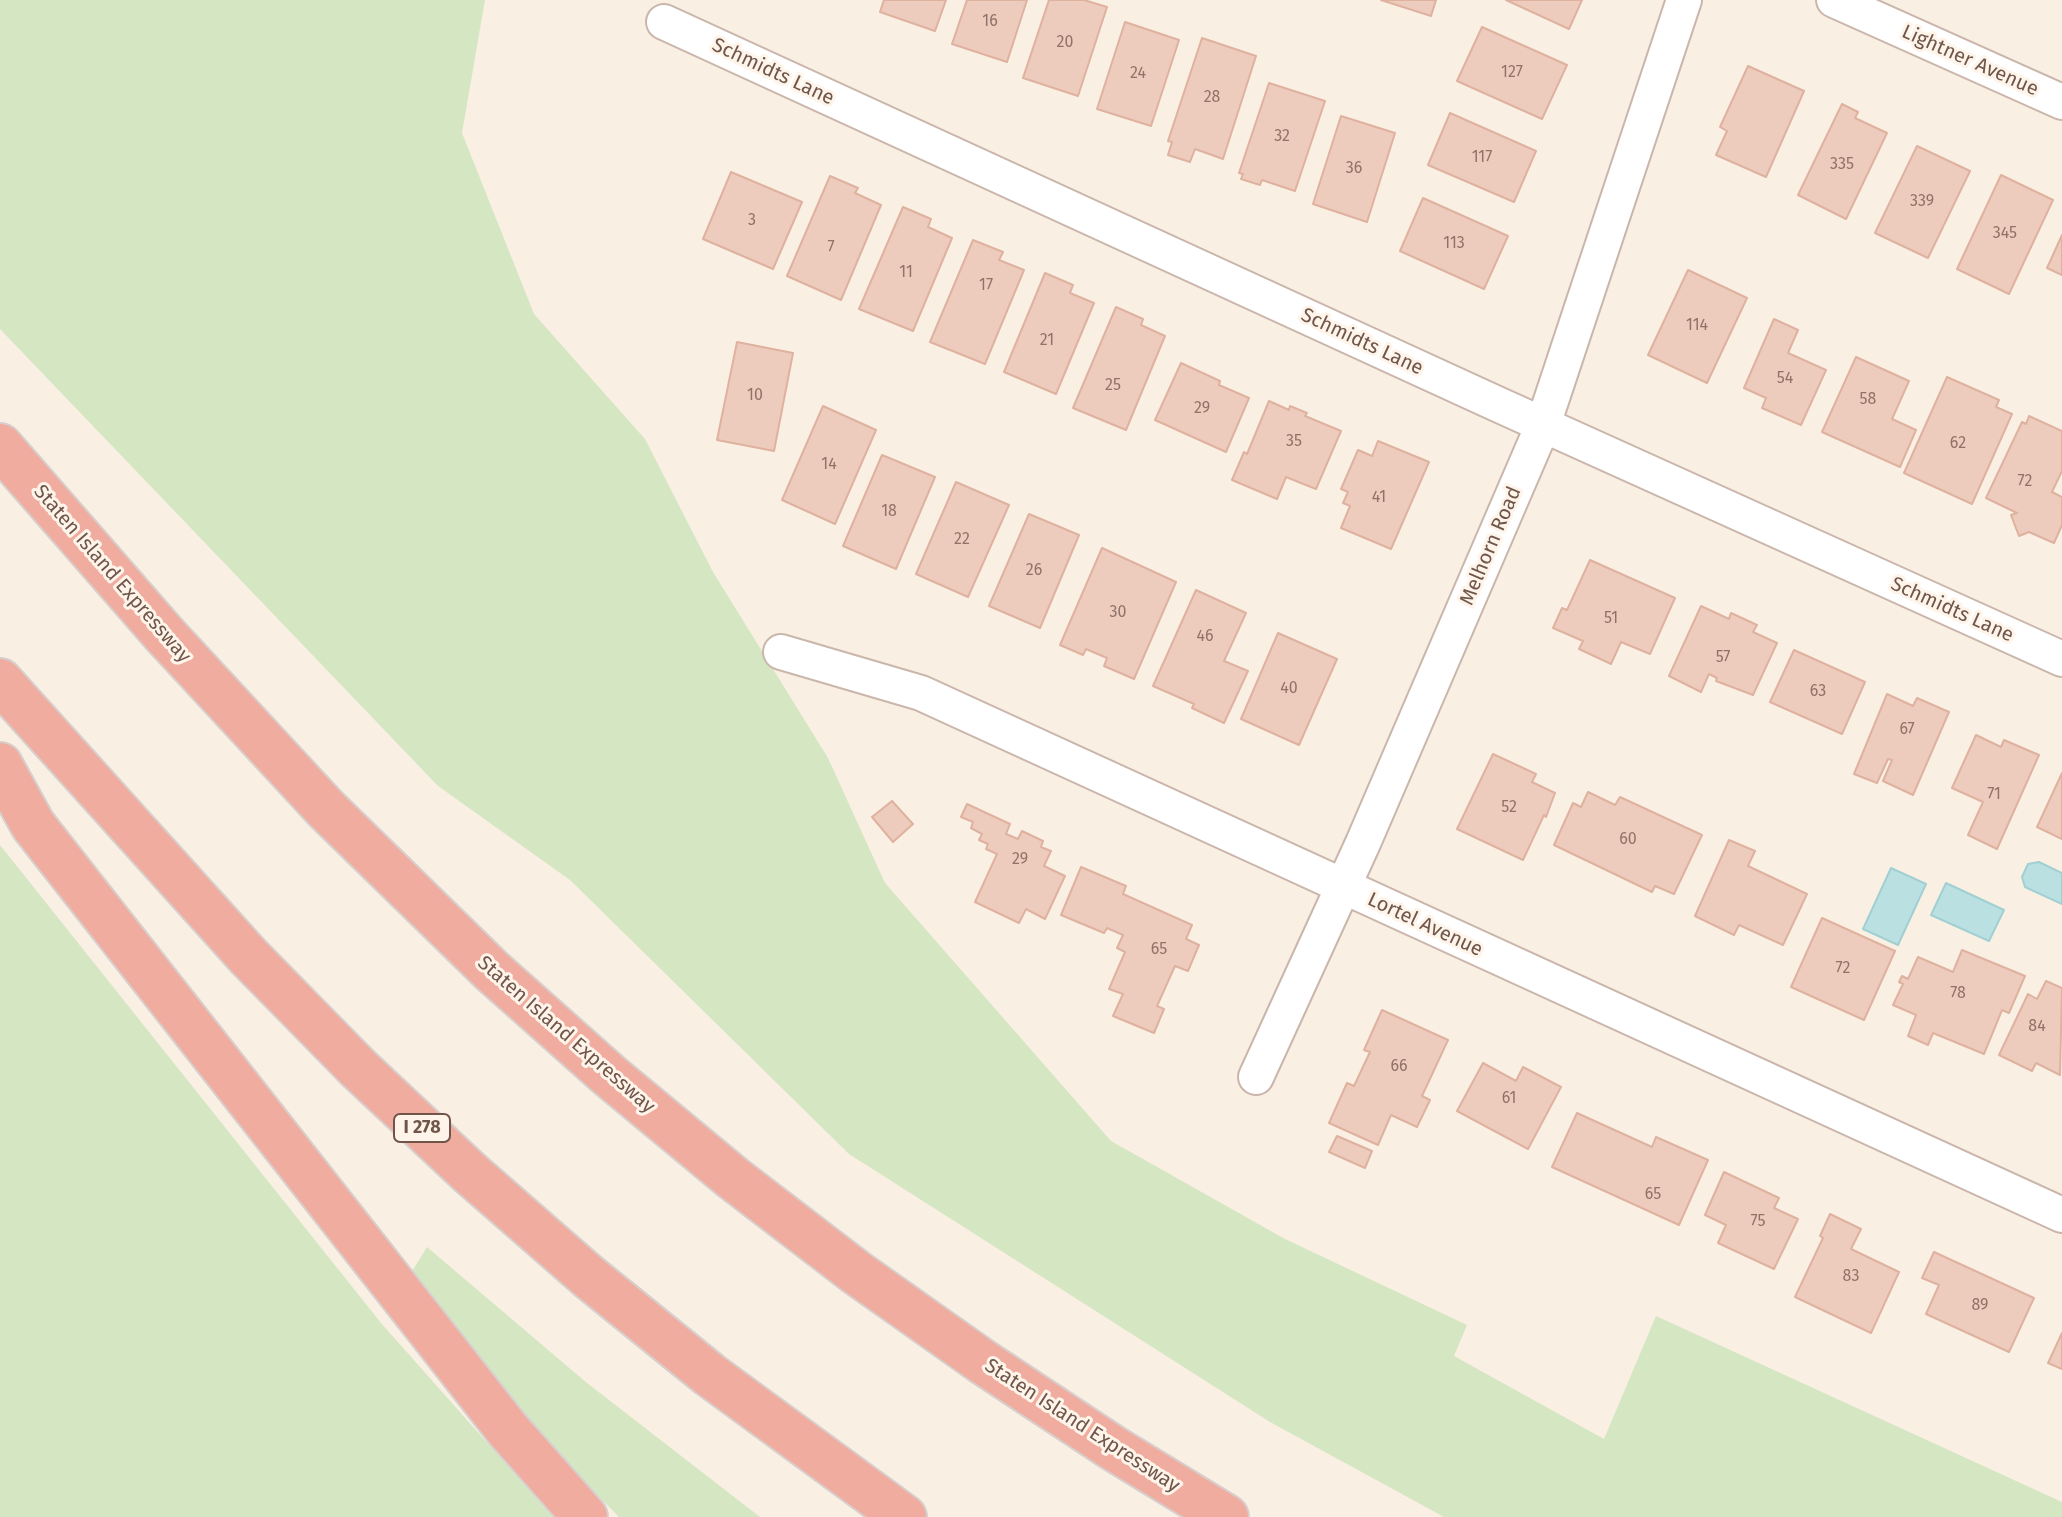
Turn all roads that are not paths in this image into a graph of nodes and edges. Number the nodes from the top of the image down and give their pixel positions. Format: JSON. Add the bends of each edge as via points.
{"nodes":[{"id":1,"x":1684,"y":0,"type":"edge"},
{"id":2,"x":1834,"y":0,"type":"edge"},
{"id":3,"x":664,"y":22,"type":"dead end"},
{"id":4,"x":2062,"y":102,"type":"edge"},
{"id":5,"x":1543,"y":425,"type":"junction"},
{"id":6,"x":0,"y":446,"type":"edge"},
{"id":7,"x":781,"y":652,"type":"dead end"},
{"id":8,"x":2062,"y":659,"type":"edge"},
{"id":9,"x":0,"y":681,"type":"edge"},
{"id":10,"x":0,"y":765,"type":"edge"},
{"id":11,"x":1342,"y":887,"type":"junction"},
{"id":12,"x":1256,"y":1077,"type":"dead end"},
{"id":13,"x":2062,"y":1215,"type":"edge"},
{"id":14,"x":585,"y":1517,"type":"edge"},
{"id":15,"x":904,"y":1517,"type":"edge"},
{"id":16,"x":1226,"y":1517,"type":"edge"}],
"edges":[{"from":1,"to":5,"type":"street","name":"Melhorn Road"},
{"from":2,"to":4,"type":"street","name":"Lightner Avenue"},
{"from":3,"to":5,"type":"street","name":"Schmidts Lane"},
{"from":5,"to":8,"type":"street","name":"Schmidts Lane"},
{"from":5,"to":11,"type":"street","name":"Melhorn Road"},
{"from":6,"to":16,"type":"highway","name":"Staten Island Expressway","via":[[326,809],[492,971],[610,1076],[869,1281],[1113,1448]]},
{"from":7,"to":11,"type":"street","name":"Lortel Avenue","via":[[921,693]]},
{"from":9,"to":15,"type":"highway","number":"I 278","via":[[248,956],[470,1173],[710,1375]]},
{"from":10,"to":14,"type":"highway","via":[[33,825],[508,1430]]},
{"from":11,"to":12,"type":"street","name":"Melhorn Road"},
{"from":11,"to":13,"type":"street","name":"Lortel Avenue"}]}
